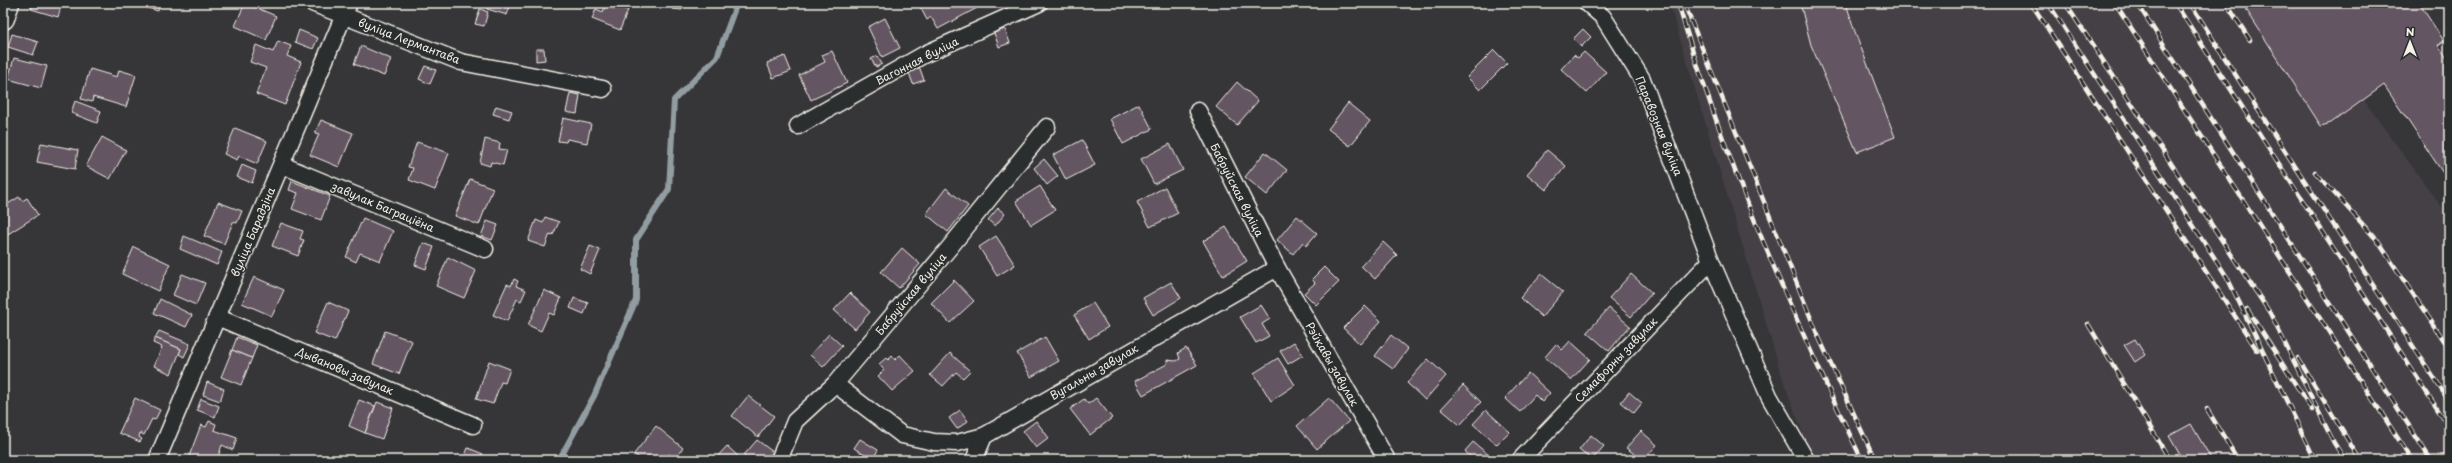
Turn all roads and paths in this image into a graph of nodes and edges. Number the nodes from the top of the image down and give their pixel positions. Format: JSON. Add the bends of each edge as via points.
{"nodes":[{"id":1,"x":8,"y":3,"type":"edge"},
{"id":2,"x":312,"y":3,"type":"edge"},
{"id":3,"x":1038,"y":3,"type":"edge"},
{"id":4,"x":1587,"y":3,"type":"edge"},
{"id":5,"x":347,"y":9,"type":"edge"},
{"id":6,"x":3,"y":18,"type":"edge"},
{"id":7,"x":603,"y":89,"type":"dead end"},
{"id":8,"x":1198,"y":111,"type":"dead end"},
{"id":9,"x":798,"y":126,"type":"dead end"},
{"id":10,"x":1047,"y":127,"type":"dead end"},
{"id":11,"x":282,"y":165,"type":"junction"},
{"id":12,"x":485,"y":249,"type":"dead end"},
{"id":13,"x":1711,"y":261,"type":"junction"},
{"id":14,"x":1277,"y":268,"type":"junction"},
{"id":15,"x":217,"y":316,"type":"junction"},
{"id":16,"x":835,"y":384,"type":"junction"},
{"id":17,"x":473,"y":426,"type":"dead end"},
{"id":18,"x":984,"y":436,"type":"junction"},
{"id":19,"x":157,"y":460,"type":"edge"},
{"id":20,"x":780,"y":460,"type":"edge"},
{"id":21,"x":974,"y":460,"type":"edge"},
{"id":22,"x":1387,"y":460,"type":"edge"},
{"id":23,"x":1520,"y":460,"type":"edge"},
{"id":24,"x":1806,"y":460,"type":"edge"}],
"edges":[{"from":1,"to":6,"type":"main road"},
{"from":2,"to":5,"type":"street","name":"вуліца Лермантава"},
{"from":3,"to":9,"type":"street","name":"Вагонная вуліца","via":[[926,54]]},
{"from":4,"to":13,"type":"street","name":"Паравозная вуліца","via":[[1603,17],[1642,79]]},
{"from":5,"to":7,"type":"street","name":"вуліца Лермантава","via":[[461,62]]},
{"from":5,"to":11,"type":"street","name":"вуліца Барадзіна"},
{"from":8,"to":14,"type":"street","name":"Бабруйская вуліца"},
{"from":10,"to":16,"type":"street","name":"Бабруйская вуліца"},
{"from":11,"to":12,"type":"street","name":"завулак Баграціёна"},
{"from":11,"to":15,"type":"street","name":"вуліца Барадзіна"},
{"from":13,"to":23,"type":"street","name":"Семафорны завулак"},
{"from":13,"to":24,"type":"street","name":"Паравозная вуліца","via":[[1769,396]]},
{"from":14,"to":18,"type":"street","name":"Вугальны завулак"},
{"from":14,"to":22,"type":"street","name":"Рэйкавы завулак"},
{"from":15,"to":17,"type":"street","name":"Дывановы завулак"},
{"from":15,"to":19,"type":"street","name":"вуліца Барадзіна"},
{"from":16,"to":18,"type":"street","name":"Вугальны завулак","via":[[902,435],[934,442],[957,443]]},
{"from":16,"to":20,"type":"street","name":"Бабруйская вуліца","via":[[795,421]]},
{"from":18,"to":21,"type":"street"}]}
